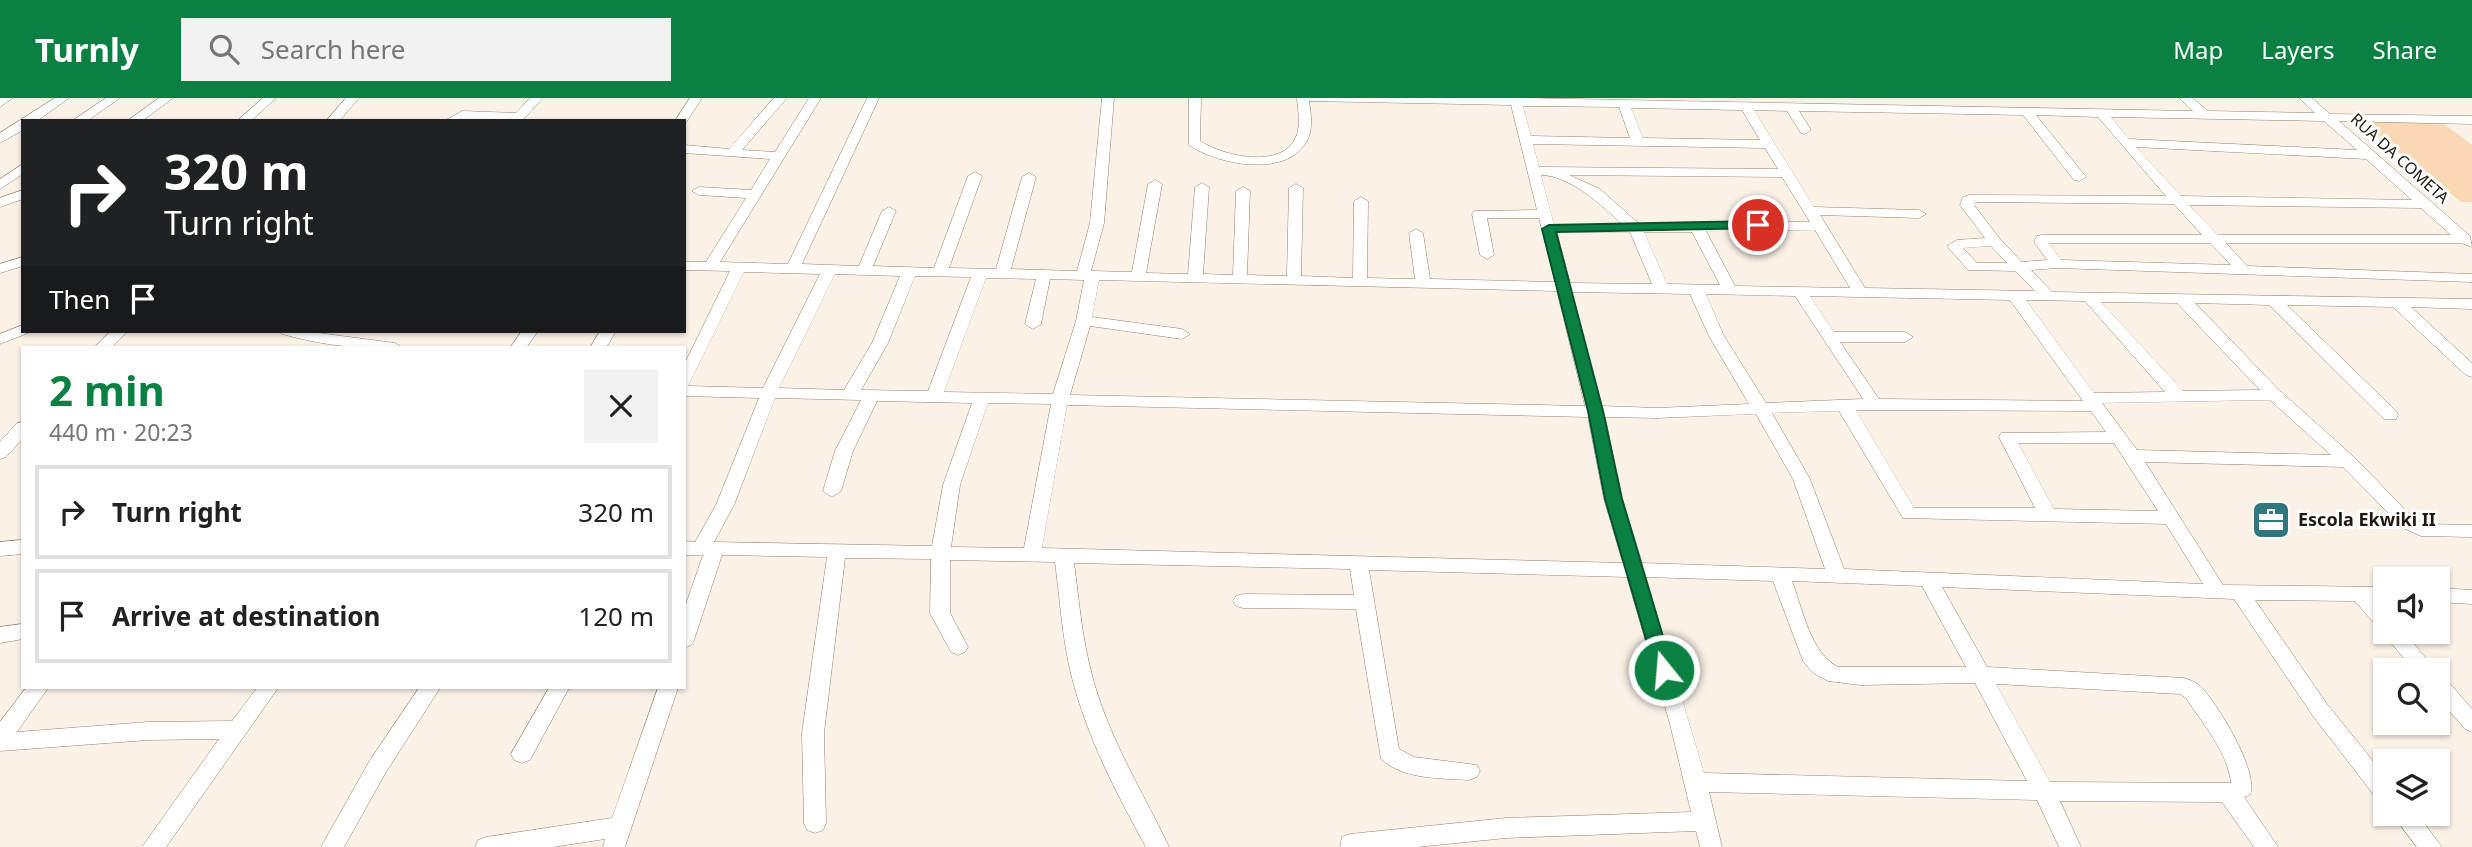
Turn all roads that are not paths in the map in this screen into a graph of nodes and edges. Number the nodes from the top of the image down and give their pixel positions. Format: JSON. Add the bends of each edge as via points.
{"nodes":[{"id":1,"x":7,"y":98,"type":"edge"},
{"id":2,"x":63,"y":98,"type":"edge"},
{"id":3,"x":114,"y":98,"type":"edge"},
{"id":4,"x":167,"y":98,"type":"edge"},
{"id":5,"x":270,"y":98,"type":"edge"},
{"id":6,"x":353,"y":98,"type":"edge"},
{"id":7,"x":537,"y":98,"type":"edge"},
{"id":8,"x":696,"y":98,"type":"edge"},
{"id":9,"x":781,"y":98,"type":"edge"},
{"id":10,"x":815,"y":98,"type":"edge"},
{"id":11,"x":873,"y":98,"type":"edge"},
{"id":12,"x":1108,"y":98,"type":"edge"},
{"id":13,"x":1195,"y":98,"type":"edge"},
{"id":14,"x":1303,"y":98,"type":"edge"},
{"id":15,"x":1311,"y":98,"type":"edge"},
{"id":16,"x":1980,"y":98,"type":"edge"},
{"id":17,"x":2061,"y":98,"type":"edge"},
{"id":18,"x":2185,"y":98,"type":"edge"},
{"id":19,"x":2305,"y":98,"type":"edge"},
{"id":20,"x":1516,"y":100,"type":"edge"},
{"id":21,"x":0,"y":103,"type":"edge"},
{"id":22,"x":1624,"y":104,"type":"junction"},
{"id":23,"x":1738,"y":104,"type":"edge"},
{"id":24,"x":1784,"y":104,"type":"edge"},
{"id":25,"x":1990,"y":111,"type":"junction"},
{"id":26,"x":2026,"y":111,"type":"junction"},
{"id":27,"x":2075,"y":112,"type":"junction"},
{"id":28,"x":2102,"y":114,"type":"junction"},
{"id":29,"x":2205,"y":115,"type":"junction"},
{"id":30,"x":2328,"y":117,"type":"junction"},
{"id":31,"x":31,"y":119,"type":"edge"},
{"id":32,"x":81,"y":119,"type":"edge"},
{"id":33,"x":136,"y":119,"type":"edge"},
{"id":34,"x":245,"y":119,"type":"edge"},
{"id":35,"x":334,"y":119,"type":"edge"},
{"id":36,"x":454,"y":119,"type":"edge"},
{"id":37,"x":517,"y":119,"type":"edge"},
{"id":38,"x":682,"y":119,"type":"edge"},
{"id":39,"x":2472,"y":120,"type":"edge"},
{"id":40,"x":0,"y":122,"type":"edge"},
{"id":41,"x":21,"y":123,"type":"edge"},
{"id":42,"x":21,"y":124,"type":"edge"},
{"id":43,"x":1805,"y":130,"type":"dead end"},
{"id":44,"x":0,"y":139,"type":"edge"},
{"id":45,"x":1528,"y":140,"type":"junction"},
{"id":46,"x":2125,"y":143,"type":"junction"},
{"id":47,"x":1769,"y":144,"type":"junction"},
{"id":48,"x":686,"y":149,"type":"edge"},
{"id":49,"x":733,"y":152,"type":"junction"},
{"id":50,"x":1632,"y":154,"type":"junction"},
{"id":51,"x":2371,"y":155,"type":"junction"},
{"id":52,"x":777,"y":156,"type":"junction"},
{"id":53,"x":21,"y":170,"type":"edge"},
{"id":54,"x":1602,"y":171,"type":"junction"},
{"id":55,"x":1544,"y":172,"type":"junction"},
{"id":56,"x":1786,"y":173,"type":"junction"},
{"id":57,"x":975,"y":176,"type":"dead end"},
{"id":58,"x":1029,"y":177,"type":"dead end"},
{"id":59,"x":2079,"y":177,"type":"dead end"},
{"id":60,"x":1155,"y":184,"type":"dead end"},
{"id":61,"x":0,"y":187,"type":"edge"},
{"id":62,"x":1202,"y":187,"type":"dead end"},
{"id":63,"x":1296,"y":188,"type":"dead end"},
{"id":64,"x":699,"y":191,"type":"dead end"},
{"id":65,"x":1243,"y":191,"type":"dead end"},
{"id":66,"x":21,"y":192,"type":"edge"},
{"id":67,"x":1595,"y":192,"type":"junction"},
{"id":68,"x":21,"y":193,"type":"edge"},
{"id":69,"x":753,"y":194,"type":"junction"},
{"id":70,"x":1361,"y":201,"type":"dead end"},
{"id":71,"x":2178,"y":201,"type":"junction"},
{"id":72,"x":0,"y":203,"type":"edge"},
{"id":73,"x":1748,"y":204,"type":"dead end"},
{"id":74,"x":2426,"y":204,"type":"junction"},
{"id":75,"x":889,"y":211,"type":"dead end"},
{"id":76,"x":1811,"y":211,"type":"junction"},
{"id":77,"x":1919,"y":214,"type":"dead end"},
{"id":78,"x":1547,"y":221,"type":"junction"},
{"id":79,"x":1758,"y":225,"type":"junction"},
{"id":80,"x":1821,"y":226,"type":"junction"},
{"id":81,"x":1635,"y":228,"type":"junction"},
{"id":82,"x":1697,"y":228,"type":"junction"},
{"id":83,"x":1416,"y":233,"type":"dead end"},
{"id":84,"x":2214,"y":239,"type":"junction"},
{"id":85,"x":1995,"y":242,"type":"junction"},
{"id":86,"x":2469,"y":242,"type":"edge"},
{"id":87,"x":1487,"y":255,"type":"dead end"},
{"id":88,"x":21,"y":262,"type":"edge"},
{"id":89,"x":2018,"y":264,"type":"junction"},
{"id":90,"x":2057,"y":264,"type":"junction"},
{"id":91,"x":711,"y":265,"type":"junction"},
{"id":92,"x":686,"y":266,"type":"edge"},
{"id":93,"x":739,"y":267,"type":"junction"},
{"id":94,"x":0,"y":269,"type":"edge"},
{"id":95,"x":793,"y":269,"type":"junction"},
{"id":96,"x":830,"y":269,"type":"junction"},
{"id":97,"x":2242,"y":269,"type":"junction"},
{"id":98,"x":864,"y":270,"type":"junction"},
{"id":99,"x":909,"y":272,"type":"junction"},
{"id":100,"x":940,"y":272,"type":"junction"},
{"id":101,"x":980,"y":273,"type":"junction"},
{"id":102,"x":1002,"y":274,"type":"junction"},
{"id":103,"x":1044,"y":275,"type":"junction"},
{"id":104,"x":1087,"y":276,"type":"junction"},
{"id":105,"x":1138,"y":277,"type":"junction"},
{"id":106,"x":1195,"y":278,"type":"junction"},
{"id":107,"x":2472,"y":278,"type":"edge"},
{"id":108,"x":1240,"y":279,"type":"junction"},
{"id":109,"x":1294,"y":281,"type":"junction"},
{"id":110,"x":1360,"y":281,"type":"junction"},
{"id":111,"x":1423,"y":282,"type":"junction"},
{"id":112,"x":1564,"y":287,"type":"junction"},
{"id":113,"x":1662,"y":289,"type":"junction"},
{"id":114,"x":1696,"y":289,"type":"junction"},
{"id":115,"x":1730,"y":290,"type":"junction"},
{"id":116,"x":1799,"y":291,"type":"junction"},
{"id":117,"x":1860,"y":292,"type":"junction"},
{"id":118,"x":2015,"y":296,"type":"junction"},
{"id":119,"x":2049,"y":297,"type":"junction"},
{"id":120,"x":2090,"y":298,"type":"junction"},
{"id":121,"x":2182,"y":299,"type":"junction"},
{"id":122,"x":2275,"y":302,"type":"junction"},
{"id":123,"x":2396,"y":302,"type":"junction"},
{"id":124,"x":2472,"y":304,"type":"edge"},
{"id":125,"x":1084,"y":321,"type":"junction"},
{"id":126,"x":1033,"y":324,"type":"dead end"},
{"id":127,"x":21,"y":331,"type":"edge"},
{"id":128,"x":118,"y":333,"type":"edge"},
{"id":129,"x":1182,"y":334,"type":"dead end"},
{"id":130,"x":316,"y":335,"type":"edge"},
{"id":131,"x":1829,"y":337,"type":"junction"},
{"id":132,"x":1905,"y":337,"type":"dead end"},
{"id":133,"x":0,"y":339,"type":"edge"},
{"id":134,"x":104,"y":346,"type":"edge"},
{"id":135,"x":295,"y":346,"type":"edge"},
{"id":136,"x":382,"y":346,"type":"edge"},
{"id":137,"x":2472,"y":372,"type":"edge"},
{"id":138,"x":686,"y":378,"type":"edge"},
{"id":139,"x":686,"y":391,"type":"edge"},
{"id":140,"x":769,"y":392,"type":"junction"},
{"id":141,"x":850,"y":394,"type":"junction"},
{"id":142,"x":872,"y":395,"type":"junction"},
{"id":143,"x":2274,"y":395,"type":"junction"},
{"id":144,"x":933,"y":396,"type":"junction"},
{"id":145,"x":982,"y":398,"type":"junction"},
{"id":146,"x":2180,"y":398,"type":"junction"},
{"id":147,"x":1060,"y":399,"type":"junction"},
{"id":148,"x":2094,"y":402,"type":"junction"},
{"id":149,"x":1874,"y":404,"type":"junction"},
{"id":150,"x":1845,"y":406,"type":"junction"},
{"id":151,"x":1595,"y":411,"type":"junction"},
{"id":152,"x":1763,"y":411,"type":"junction"},
{"id":153,"x":2390,"y":415,"type":"dead end"},
{"id":154,"x":21,"y":429,"type":"edge"},
{"id":155,"x":2119,"y":438,"type":"junction"},
{"id":156,"x":21,"y":448,"type":"edge"},
{"id":157,"x":1,"y":451,"type":"edge"},
{"id":158,"x":2132,"y":456,"type":"junction"},
{"id":159,"x":2348,"y":461,"type":"junction"},
{"id":160,"x":832,"y":491,"type":"dead end"},
{"id":161,"x":2048,"y":514,"type":"junction"},
{"id":162,"x":2170,"y":518,"type":"junction"},
{"id":163,"x":2472,"y":531,"type":"edge"},
{"id":164,"x":21,"y":547,"type":"edge"},
{"id":165,"x":700,"y":548,"type":"edge"},
{"id":166,"x":0,"y":549,"type":"edge"},
{"id":167,"x":837,"y":550,"type":"junction"},
{"id":168,"x":939,"y":552,"type":"junction"},
{"id":169,"x":1032,"y":554,"type":"junction"},
{"id":170,"x":1063,"y":554,"type":"junction"},
{"id":171,"x":1357,"y":561,"type":"junction"},
{"id":172,"x":1634,"y":570,"type":"junction"},
{"id":173,"x":1780,"y":575,"type":"junction"},
{"id":174,"x":1837,"y":576,"type":"junction"},
{"id":175,"x":1928,"y":579,"type":"junction"},
{"id":176,"x":2218,"y":592,"type":"junction"},
{"id":177,"x":2240,"y":593,"type":"junction"},
{"id":178,"x":2360,"y":594,"type":"junction"},
{"id":179,"x":2373,"y":594,"type":"edge"},
{"id":180,"x":2450,"y":596,"type":"edge"},
{"id":181,"x":2472,"y":597,"type":"edge"},
{"id":182,"x":1243,"y":600,"type":"dead end"},
{"id":183,"x":1364,"y":602,"type":"junction"},
{"id":184,"x":2373,"y":610,"type":"edge"},
{"id":185,"x":686,"y":630,"type":"edge"},
{"id":186,"x":21,"y":631,"type":"edge"},
{"id":187,"x":0,"y":635,"type":"edge"},
{"id":188,"x":2403,"y":644,"type":"edge"},
{"id":189,"x":958,"y":647,"type":"dead end"},
{"id":190,"x":2415,"y":658,"type":"edge"},
{"id":191,"x":1980,"y":675,"type":"junction"},
{"id":192,"x":37,"y":689,"type":"edge"},
{"id":193,"x":267,"y":689,"type":"edge"},
{"id":194,"x":429,"y":689,"type":"edge"},
{"id":195,"x":558,"y":689,"type":"edge"},
{"id":196,"x":668,"y":689,"type":"edge"},
{"id":197,"x":2450,"y":698,"type":"edge"},
{"id":198,"x":2472,"y":723,"type":"edge"},
{"id":199,"x":237,"y":730,"type":"junction"},
{"id":200,"x":0,"y":740,"type":"edge"},
{"id":201,"x":522,"y":754,"type":"dead end"},
{"id":202,"x":1469,"y":771,"type":"dead end"},
{"id":203,"x":2373,"y":777,"type":"edge"},
{"id":204,"x":1695,"y":782,"type":"junction"},
{"id":205,"x":2044,"y":791,"type":"junction"},
{"id":206,"x":2228,"y":793,"type":"junction"},
{"id":207,"x":1704,"y":821,"type":"junction"},
{"id":208,"x":815,"y":823,"type":"dead end"},
{"id":209,"x":2413,"y":826,"type":"edge"},
{"id":210,"x":617,"y":837,"type":"edge"},
{"id":211,"x":1350,"y":844,"type":"dead end"},
{"id":212,"x":153,"y":847,"type":"edge"},
{"id":213,"x":332,"y":847,"type":"edge"},
{"id":214,"x":486,"y":847,"type":"edge"},
{"id":215,"x":1157,"y":847,"type":"edge"},
{"id":216,"x":1711,"y":847,"type":"edge"},
{"id":217,"x":2070,"y":847,"type":"edge"},
{"id":218,"x":2267,"y":847,"type":"edge"},
{"id":219,"x":2431,"y":847,"type":"edge"}],
"edges":[{"from":1,"to":21,"type":"street"},
{"from":2,"to":31,"type":"street"},
{"from":3,"to":32,"type":"street"},
{"from":4,"to":33,"type":"street"},
{"from":5,"to":34,"type":"street"},
{"from":6,"to":35,"type":"street"},
{"from":7,"to":37,"type":"street"},
{"from":8,"to":38,"type":"street"},
{"from":9,"to":49,"type":"street"},
{"from":10,"to":52,"type":"street"},
{"from":11,"to":95,"type":"street"},
{"from":12,"to":104,"type":"street","via":[[1097,223]]},
{"from":13,"to":14,"type":"street","via":[[1194,142],[1210,154],[1251,161],[1273,158],[1300,142],[1305,121]]},
{"from":15,"to":20,"type":"street"},
{"from":16,"to":25,"type":"street"},
{"from":17,"to":27,"type":"street"},
{"from":18,"to":29,"type":"street"},
{"from":19,"to":30,"type":"street","name":"RUA DA COMETA"},
{"from":20,"to":22,"type":"street"},
{"from":20,"to":45,"type":"street"},
{"from":22,"to":23,"type":"street"},
{"from":22,"to":50,"type":"street"},
{"from":23,"to":24,"type":"street"},
{"from":23,"to":47,"type":"street"},
{"from":24,"to":25,"type":"street"},
{"from":24,"to":43,"type":"street"},
{"from":25,"to":26,"type":"street"},
{"from":26,"to":27,"type":"street"},
{"from":26,"to":59,"type":"street"},
{"from":27,"to":28,"type":"street"},
{"from":28,"to":29,"type":"street"},
{"from":28,"to":46,"type":"street"},
{"from":29,"to":30,"type":"street"},
{"from":30,"to":39,"type":"street"},
{"from":30,"to":51,"type":"street","name":"RUA DA COMETA"},
{"from":36,"to":37,"type":"street","via":[[462,115]]},
{"from":40,"to":41,"type":"street"},
{"from":42,"to":44,"type":"street"},
{"from":45,"to":50,"type":"street"},
{"from":45,"to":55,"type":"street"},
{"from":46,"to":51,"type":"street"},
{"from":46,"to":71,"type":"street"},
{"from":47,"to":50,"type":"street"},
{"from":47,"to":56,"type":"street"},
{"from":48,"to":49,"type":"street"},
{"from":49,"to":52,"type":"street"},
{"from":50,"to":54,"type":"street"},
{"from":50,"to":56,"type":"street"},
{"from":51,"to":74,"type":"street","name":"RUA DA COMETA"},
{"from":52,"to":69,"type":"street"},
{"from":53,"to":61,"type":"street"},
{"from":54,"to":55,"type":"street"},
{"from":54,"to":67,"type":"street"},
{"from":55,"to":67,"type":"street"},
{"from":55,"to":78,"type":"street"},
{"from":56,"to":76,"type":"street"},
{"from":57,"to":100,"type":"street"},
{"from":58,"to":102,"type":"street"},
{"from":60,"to":105,"type":"street"},
{"from":61,"to":66,"type":"street"},
{"from":62,"to":106,"type":"street"},
{"from":63,"to":109,"type":"street"},
{"from":64,"to":69,"type":"street"},
{"from":65,"to":108,"type":"street"},
{"from":67,"to":81,"type":"street"},
{"from":68,"to":72,"type":"street"},
{"from":69,"to":91,"type":"street"},
{"from":70,"to":110,"type":"street"},
{"from":71,"to":74,"type":"street"},
{"from":71,"to":84,"type":"street"},
{"from":71,"to":85,"type":"street","via":[[1968,200],[1967,205]]},
{"from":73,"to":79,"type":"street"},
{"from":74,"to":86,"type":"street","name":"RUA DA COMETA"},
{"from":75,"to":98,"type":"street"},
{"from":76,"to":77,"type":"street"},
{"from":76,"to":80,"type":"street"},
{"from":78,"to":81,"type":"street"},
{"from":78,"to":87,"type":"street","via":[[1479,214]]},
{"from":78,"to":112,"type":"street"},
{"from":79,"to":80,"type":"street"},
{"from":79,"to":82,"type":"street"},
{"from":80,"to":117,"type":"street"},
{"from":81,"to":82,"type":"street"},
{"from":81,"to":113,"type":"street"},
{"from":82,"to":115,"type":"street"},
{"from":83,"to":111,"type":"street"},
{"from":84,"to":86,"type":"street"},
{"from":84,"to":90,"type":"street","via":[[2042,239]]},
{"from":84,"to":97,"type":"street"},
{"from":85,"to":89,"type":"street"},
{"from":85,"to":89,"type":"street","via":[[1954,246],[1976,268]]},
{"from":88,"to":94,"type":"street"},
{"from":89,"to":90,"type":"street"},
{"from":89,"to":119,"type":"street"},
{"from":90,"to":97,"type":"street"},
{"from":91,"to":92,"type":"street"},
{"from":91,"to":93,"type":"street"},
{"from":93,"to":95,"type":"street"},
{"from":93,"to":138,"type":"street"},
{"from":95,"to":96,"type":"street"},
{"from":96,"to":98,"type":"street"},
{"from":96,"to":140,"type":"street"},
{"from":97,"to":107,"type":"street"},
{"from":98,"to":99,"type":"street"},
{"from":99,"to":100,"type":"street"},
{"from":99,"to":141,"type":"street","via":[[880,343]]},
{"from":100,"to":101,"type":"street"},
{"from":101,"to":102,"type":"street"},
{"from":101,"to":144,"type":"street"},
{"from":102,"to":103,"type":"street"},
{"from":103,"to":104,"type":"street"},
{"from":103,"to":126,"type":"street"},
{"from":104,"to":105,"type":"street"},
{"from":104,"to":125,"type":"street"},
{"from":105,"to":106,"type":"street"},
{"from":106,"to":108,"type":"street"},
{"from":108,"to":109,"type":"street"},
{"from":109,"to":110,"type":"street"},
{"from":110,"to":111,"type":"street"},
{"from":111,"to":112,"type":"street"},
{"from":112,"to":113,"type":"street"},
{"from":112,"to":151,"type":"street"},
{"from":113,"to":114,"type":"street"},
{"from":114,"to":115,"type":"street"},
{"from":114,"to":152,"type":"street","via":[[1717,338]]},
{"from":115,"to":116,"type":"street"},
{"from":116,"to":117,"type":"street"},
{"from":116,"to":131,"type":"street"},
{"from":117,"to":118,"type":"street"},
{"from":118,"to":119,"type":"street"},
{"from":118,"to":148,"type":"street"},
{"from":119,"to":120,"type":"street"},
{"from":120,"to":121,"type":"street"},
{"from":120,"to":146,"type":"street"},
{"from":121,"to":122,"type":"street"},
{"from":121,"to":143,"type":"street"},
{"from":122,"to":123,"type":"street"},
{"from":122,"to":153,"type":"street"},
{"from":123,"to":124,"type":"street"},
{"from":123,"to":137,"type":"street"},
{"from":125,"to":129,"type":"street"},
{"from":125,"to":147,"type":"street"},
{"from":127,"to":133,"type":"street"},
{"from":128,"to":134,"type":"street"},
{"from":130,"to":135,"type":"street"},
{"from":130,"to":136,"type":"street"},
{"from":131,"to":132,"type":"street"},
{"from":131,"to":149,"type":"street"},
{"from":139,"to":140,"type":"street"},
{"from":140,"to":141,"type":"street"},
{"from":140,"to":165,"type":"street","via":[[736,482]]},
{"from":141,"to":142,"type":"street"},
{"from":142,"to":144,"type":"street"},
{"from":142,"to":160,"type":"street","via":[[844,451]]},
{"from":143,"to":146,"type":"street"},
{"from":143,"to":159,"type":"street"},
{"from":144,"to":145,"type":"street"},
{"from":145,"to":147,"type":"street"},
{"from":145,"to":168,"type":"street","via":[[947,495]]},
{"from":146,"to":148,"type":"street"},
{"from":147,"to":151,"type":"street"},
{"from":147,"to":169,"type":"street"},
{"from":148,"to":149,"type":"street"},
{"from":148,"to":155,"type":"street"},
{"from":149,"to":150,"type":"street"},
{"from":150,"to":152,"type":"street"},
{"from":150,"to":161,"type":"street","via":[[1909,514]]},
{"from":151,"to":152,"type":"street"},
{"from":151,"to":172,"type":"street"},
{"from":152,"to":174,"type":"street","via":[[1796,469]]},
{"from":154,"to":157,"type":"street"},
{"from":155,"to":158,"type":"street"},
{"from":155,"to":161,"type":"street","via":[[2007,437]]},
{"from":156,"to":157,"type":"street"},
{"from":158,"to":159,"type":"street"},
{"from":158,"to":162,"type":"street"},
{"from":159,"to":163,"type":"street","via":[[2414,528]]},
{"from":161,"to":162,"type":"street"},
{"from":162,"to":176,"type":"street"},
{"from":164,"to":166,"type":"street"},
{"from":165,"to":167,"type":"street"},
{"from":165,"to":185,"type":"street"},
{"from":167,"to":168,"type":"street"},
{"from":167,"to":208,"type":"street","via":[[813,733]]},
{"from":168,"to":169,"type":"street"},
{"from":168,"to":189,"type":"street","via":[[937,598],[941,617]]},
{"from":169,"to":170,"type":"street"},
{"from":170,"to":171,"type":"street"},
{"from":170,"to":215,"type":"street","via":[[1083,678],[1107,746]]},
{"from":171,"to":172,"type":"street"},
{"from":171,"to":183,"type":"street"},
{"from":172,"to":173,"type":"street"},
{"from":172,"to":204,"type":"street"},
{"from":173,"to":174,"type":"street"},
{"from":173,"to":191,"type":"street","via":[[1810,656],[1835,675]]},
{"from":174,"to":175,"type":"street"},
{"from":175,"to":176,"type":"street"},
{"from":175,"to":191,"type":"street"},
{"from":176,"to":177,"type":"street"},
{"from":177,"to":178,"type":"street"},
{"from":177,"to":203,"type":"street","via":[[2320,710]]},
{"from":178,"to":179,"type":"street"},
{"from":178,"to":184,"type":"street"},
{"from":180,"to":181,"type":"street"},
{"from":182,"to":183,"type":"street"},
{"from":183,"to":202,"type":"street","via":[[1393,758],[1405,764]]},
{"from":186,"to":187,"type":"street"},
{"from":188,"to":190,"type":"street"},
{"from":191,"to":205,"type":"street"},
{"from":191,"to":206,"type":"street","via":[[2184,686],[2193,692],[2244,779],[2242,788]]},
{"from":192,"to":200,"type":"street"},
{"from":193,"to":199,"type":"street"},
{"from":194,"to":213,"type":"street"},
{"from":195,"to":201,"type":"street"},
{"from":196,"to":210,"type":"street"},
{"from":197,"to":198,"type":"street"},
{"from":199,"to":200,"type":"street"},
{"from":199,"to":212,"type":"street"},
{"from":204,"to":205,"type":"street"},
{"from":204,"to":207,"type":"street"},
{"from":205,"to":206,"type":"street"},
{"from":205,"to":217,"type":"street"},
{"from":206,"to":218,"type":"street"},
{"from":207,"to":211,"type":"street","via":[[1516,828]]},
{"from":207,"to":216,"type":"street"},
{"from":209,"to":219,"type":"street"},
{"from":210,"to":214,"type":"street"}]}
